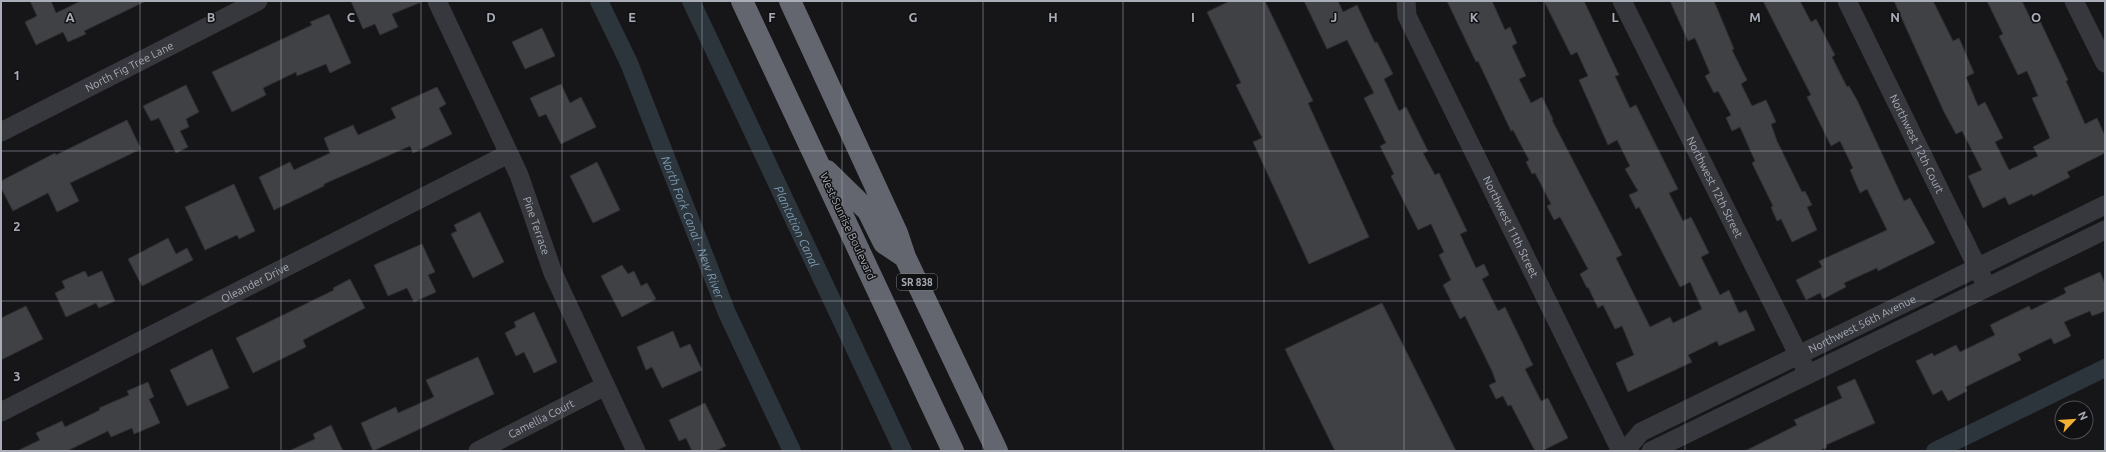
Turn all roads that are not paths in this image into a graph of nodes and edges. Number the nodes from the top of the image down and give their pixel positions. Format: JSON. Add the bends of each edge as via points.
{"nodes":[{"id":1,"x":258,"y":1,"type":"edge"},
{"id":2,"x":437,"y":1,"type":"edge"},
{"id":3,"x":742,"y":1,"type":"edge"},
{"id":4,"x":790,"y":1,"type":"edge"},
{"id":5,"x":1406,"y":1,"type":"edge"},
{"id":6,"x":1622,"y":1,"type":"edge"},
{"id":7,"x":1847,"y":1,"type":"edge"},
{"id":8,"x":2074,"y":1,"type":"edge"},
{"id":9,"x":2105,"y":63,"type":"edge"},
{"id":10,"x":1,"y":132,"type":"edge"},
{"id":11,"x":508,"y":154,"type":"junction"},
{"id":12,"x":817,"y":160,"type":"junction"},
{"id":13,"x":2105,"y":206,"type":"edge"},
{"id":14,"x":2105,"y":230,"type":"edge"},
{"id":15,"x":905,"y":257,"type":"junction"},
{"id":16,"x":1978,"y":268,"type":"junction"},
{"id":17,"x":1988,"y":287,"type":"junction"},
{"id":18,"x":1798,"y":355,"type":"junction"},
{"id":19,"x":1808,"y":374,"type":"junction"},
{"id":20,"x":605,"y":386,"type":"junction"},
{"id":21,"x":1,"y":412,"type":"edge"},
{"id":22,"x":478,"y":451,"type":"edge"},
{"id":23,"x":636,"y":451,"type":"edge"},
{"id":24,"x":953,"y":451,"type":"edge"},
{"id":25,"x":997,"y":451,"type":"edge"},
{"id":26,"x":1621,"y":451,"type":"edge"},
{"id":27,"x":1625,"y":451,"type":"edge"},
{"id":28,"x":1651,"y":451,"type":"edge"}],
"edges":[{"from":1,"to":10,"type":"street","name":"North Fig Tree Lane"},
{"from":2,"to":11,"type":"street","name":"Pine Terrace"},
{"from":3,"to":12,"type":"highway","name":"West Sunrise Boulevard"},
{"from":4,"to":15,"type":"highway","number":"SR 838","via":[[897,233]]},
{"from":5,"to":26,"type":"street","name":"Northwest 11th Street","via":[[1407,16]]},
{"from":6,"to":18,"type":"street","name":"Northwest 12th Street"},
{"from":7,"to":16,"type":"street","name":"Northwest 12th Court"},
{"from":8,"to":9,"type":"street"},
{"from":11,"to":20,"type":"street","name":"Pine Terrace","via":[[528,199],[553,273]]},
{"from":11,"to":21,"type":"street","name":"Oleander Drive"},
{"from":12,"to":15,"type":"highway","via":[[868,212],[884,243]]},
{"from":12,"to":24,"type":"highway","name":"West Sunrise Boulevard"},
{"from":13,"to":16,"type":"street","name":"Northwest 56th Avenue"},
{"from":14,"to":17,"type":"street","name":"Northwest 56th Avenue"},
{"from":15,"to":25,"type":"highway","number":"SR 838"},
{"from":16,"to":17,"type":"street","name":"Northwest 12th Court"},
{"from":16,"to":18,"type":"street","name":"Northwest 56th Avenue"},
{"from":17,"to":19,"type":"street","name":"Northwest 56th Avenue"},
{"from":18,"to":19,"type":"street","name":"Northwest 12th Street"},
{"from":18,"to":27,"type":"street","name":"Northwest 56th Avenue","via":[[1641,432]]},
{"from":19,"to":28,"type":"street","name":"Northwest 56th Avenue"},
{"from":20,"to":22,"type":"street","name":"Camellia Court"},
{"from":20,"to":23,"type":"street","name":"Pine Terrace"}]}
